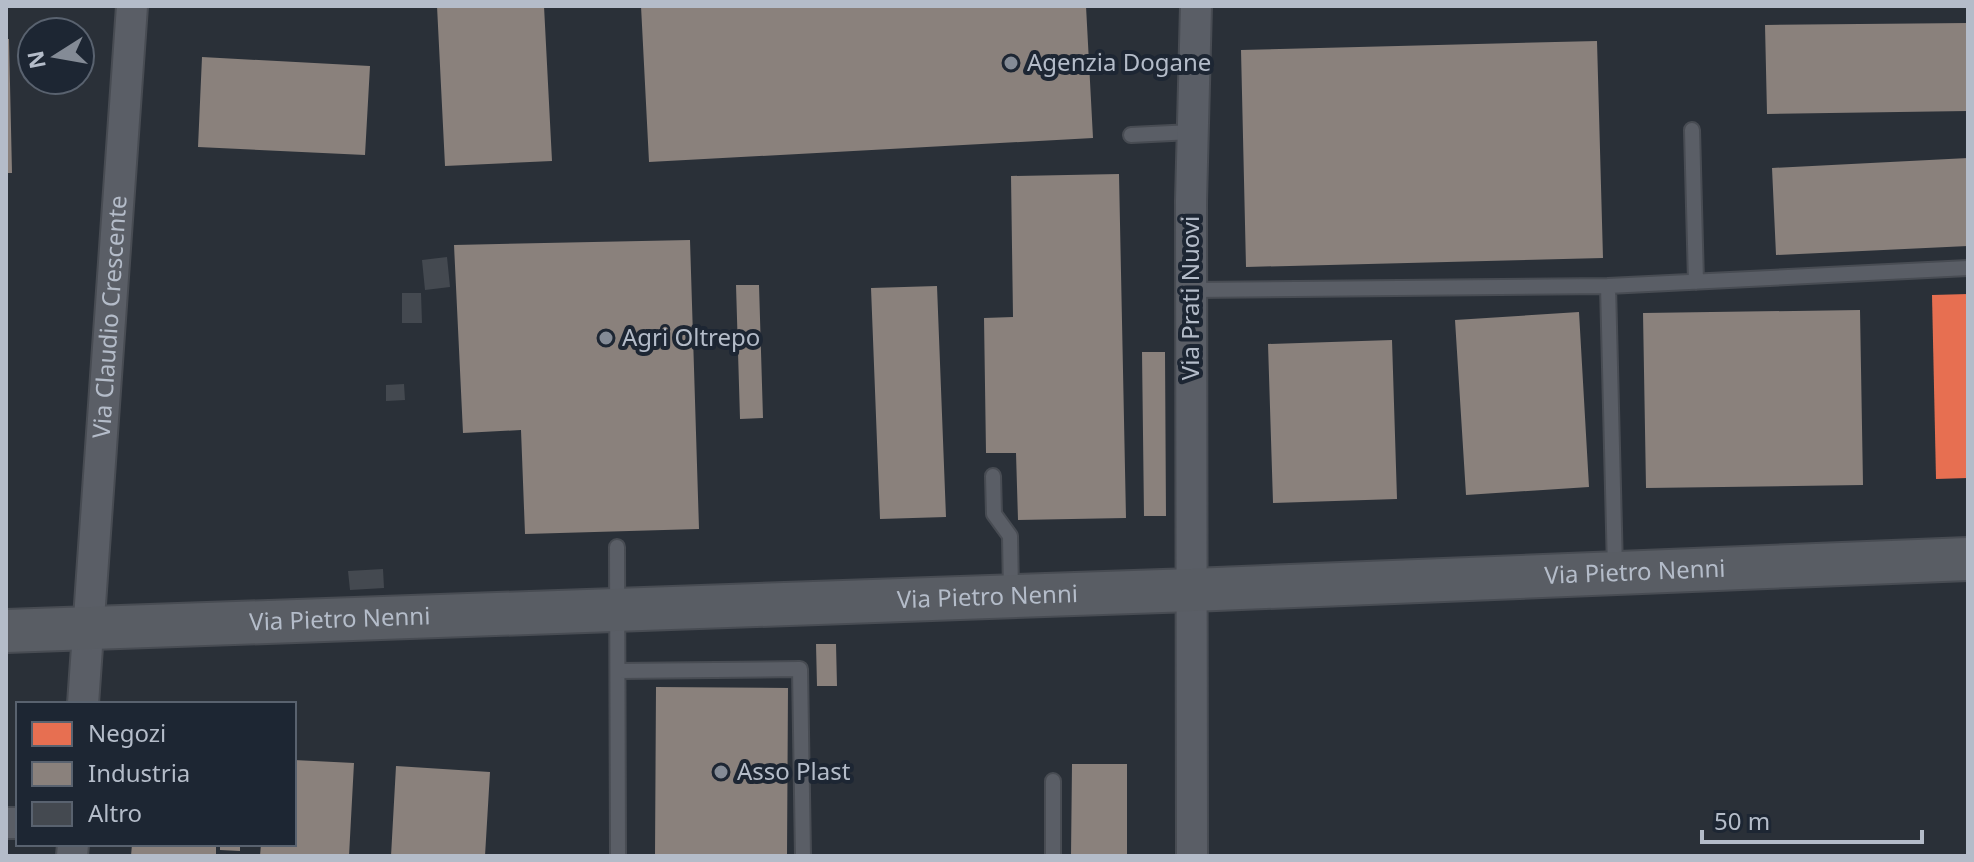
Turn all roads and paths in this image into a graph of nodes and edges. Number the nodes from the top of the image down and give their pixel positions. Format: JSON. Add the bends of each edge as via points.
{"nodes":[{"id":1,"x":132,"y":6,"type":"edge"},
{"id":2,"x":1196,"y":6,"type":"edge"},
{"id":3,"x":1692,"y":130,"type":"dead end"},
{"id":4,"x":1192,"y":132,"type":"junction"},
{"id":5,"x":1131,"y":135,"type":"dead end"},
{"id":6,"x":1968,"y":268,"type":"edge"},
{"id":7,"x":1696,"y":282,"type":"junction"},
{"id":8,"x":1608,"y":286,"type":"junction"},
{"id":9,"x":1191,"y":290,"type":"junction"},
{"id":10,"x":993,"y":476,"type":"dead end"},
{"id":11,"x":617,"y":547,"type":"dead end"},
{"id":12,"x":1968,"y":559,"type":"edge"},
{"id":13,"x":1616,"y":573,"type":"junction"},
{"id":14,"x":1192,"y":590,"type":"junction"},
{"id":15,"x":1011,"y":596,"type":"junction"},
{"id":16,"x":618,"y":609,"type":"junction"},
{"id":17,"x":89,"y":627,"type":"junction"},
{"id":18,"x":6,"y":631,"type":"edge"},
{"id":19,"x":618,"y":671,"type":"junction"},
{"id":20,"x":83,"y":702,"type":"edge"},
{"id":21,"x":1053,"y":781,"type":"dead end"},
{"id":22,"x":618,"y":856,"type":"edge"},
{"id":23,"x":803,"y":856,"type":"edge"},
{"id":24,"x":1053,"y":856,"type":"edge"},
{"id":25,"x":1192,"y":856,"type":"edge"}],
"edges":[{"from":1,"to":17,"type":"street","name":"Via Claudio Crescente"},
{"from":2,"to":4,"type":"street","name":"Via Prati Nuovi"},
{"from":3,"to":7,"type":"lane"},
{"from":4,"to":5,"type":"lane"},
{"from":4,"to":9,"type":"street","name":"Via Prati Nuovi"},
{"from":6,"to":7,"type":"lane"},
{"from":7,"to":8,"type":"lane"},
{"from":8,"to":9,"type":"lane"},
{"from":8,"to":13,"type":"lane"},
{"from":9,"to":14,"type":"street","name":"Via Prati Nuovi"},
{"from":10,"to":15,"type":"lane","via":[[994,514],[1010,536]]},
{"from":11,"to":16,"type":"lane"},
{"from":12,"to":13,"type":"street","name":"Via Pietro Nenni"},
{"from":13,"to":14,"type":"street","name":"Via Pietro Nenni"},
{"from":14,"to":15,"type":"street","name":"Via Pietro Nenni"},
{"from":14,"to":25,"type":"street","name":"Via Prati Nuovi"},
{"from":15,"to":16,"type":"street","name":"Via Pietro Nenni"},
{"from":16,"to":17,"type":"street","name":"Via Pietro Nenni"},
{"from":16,"to":19,"type":"lane"},
{"from":17,"to":18,"type":"street","name":"Via Pietro Nenni"},
{"from":17,"to":20,"type":"street","name":"Via Claudio Crescente"},
{"from":19,"to":22,"type":"lane"},
{"from":19,"to":23,"type":"lane","via":[[800,669]]},
{"from":21,"to":24,"type":"lane"}]}
